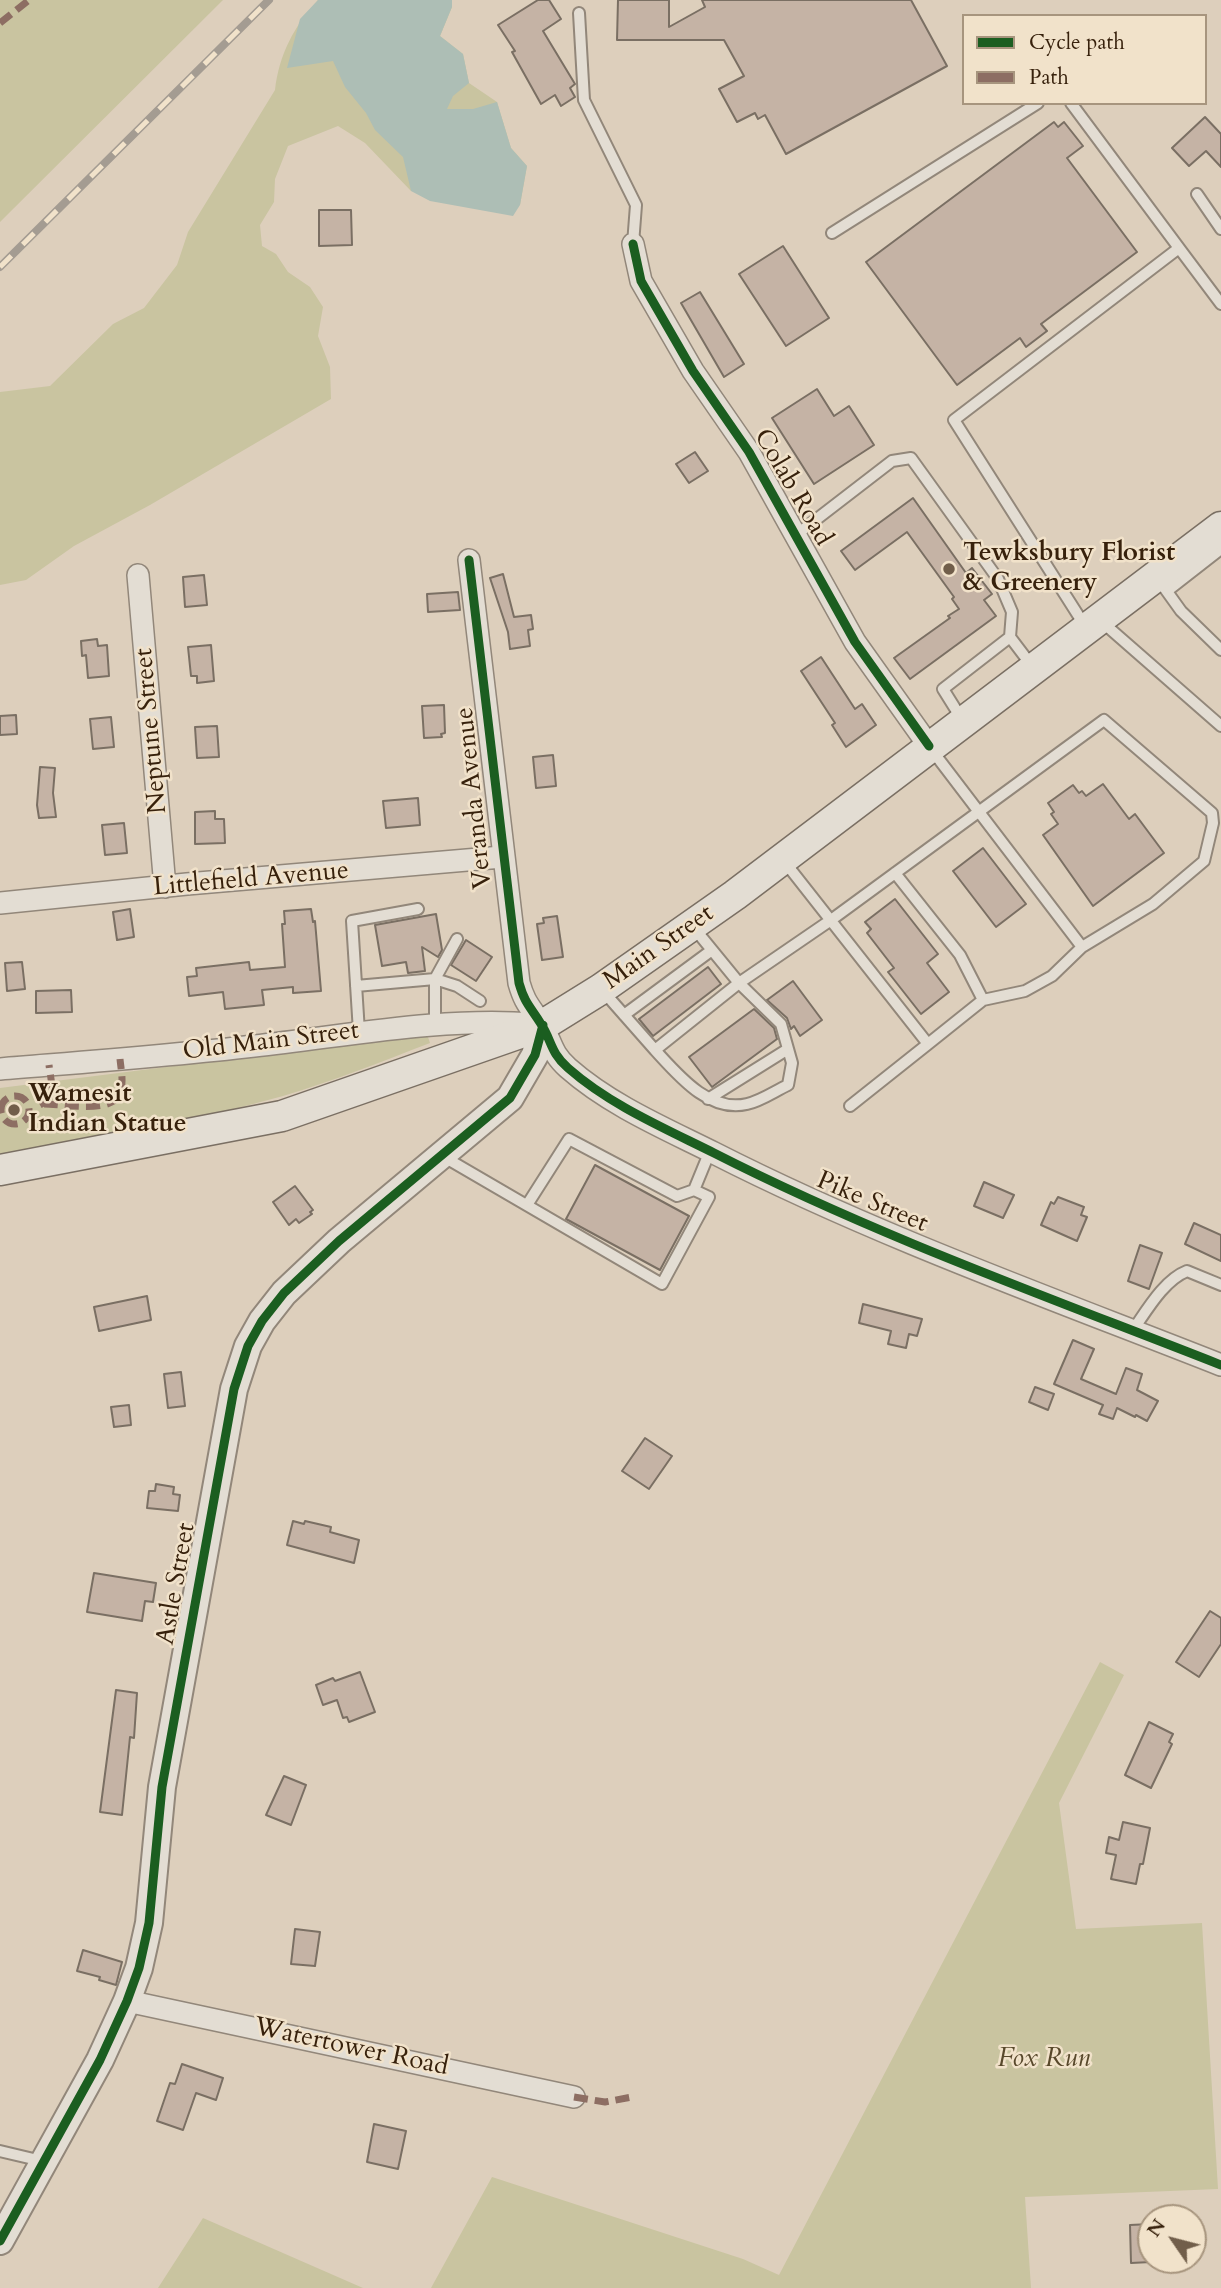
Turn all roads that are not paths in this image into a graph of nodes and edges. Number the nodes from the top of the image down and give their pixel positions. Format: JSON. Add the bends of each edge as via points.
{"nodes":[{"id":1,"x":579,"y":13,"type":"dead end"},
{"id":2,"x":1035,"y":105,"type":"edge"},
{"id":3,"x":1072,"y":105,"type":"edge"},
{"id":4,"x":1196,"y":194,"type":"dead end"},
{"id":5,"x":1221,"y":229,"type":"edge"},
{"id":6,"x":832,"y":233,"type":"dead end"},
{"id":7,"x":633,"y":244,"type":"joint"},
{"id":8,"x":1179,"y":248,"type":"junction"},
{"id":9,"x":1221,"y":304,"type":"edge"},
{"id":10,"x":1221,"y":527,"type":"edge"},
{"id":11,"x":796,"y":535,"type":"junction"},
{"id":12,"x":1221,"y":549,"type":"edge"},
{"id":13,"x":468,"y":560,"type":"dead end"},
{"id":14,"x":138,"y":575,"type":"dead end"},
{"id":15,"x":1161,"y":584,"type":"junction"},
{"id":16,"x":1093,"y":624,"type":"junction"},
{"id":17,"x":1010,"y":637,"type":"junction"},
{"id":18,"x":1221,"y":650,"type":"edge"},
{"id":19,"x":1034,"y":668,"type":"junction"},
{"id":20,"x":963,"y":721,"type":"junction"},
{"id":21,"x":1221,"y":726,"type":"edge"},
{"id":22,"x":929,"y":746,"type":"junction"},
{"id":23,"x":979,"y":811,"type":"junction"},
{"id":24,"x":502,"y":857,"type":"junction"},
{"id":25,"x":782,"y":858,"type":"junction"},
{"id":26,"x":895,"y":873,"type":"junction"},
{"id":27,"x":165,"y":887,"type":"junction"},
{"id":28,"x":0,"y":903,"type":"edge"},
{"id":29,"x":418,"y":909,"type":"dead end"},
{"id":30,"x":831,"y":920,"type":"junction"},
{"id":31,"x":692,"y":925,"type":"junction"},
{"id":32,"x":457,"y":939,"type":"dead end"},
{"id":33,"x":1082,"y":947,"type":"junction"},
{"id":34,"x":712,"y":950,"type":"junction"},
{"id":35,"x":435,"y":979,"type":"junction"},
{"id":36,"x":739,"y":983,"type":"junction"},
{"id":37,"x":356,"y":986,"type":"junction"},
{"id":38,"x":601,"y":989,"type":"junction"},
{"id":39,"x":983,"y":1000,"type":"junction"},
{"id":40,"x":480,"y":1001,"type":"dead end"},
{"id":41,"x":624,"y":1015,"type":"junction"},
{"id":42,"x":435,"y":1024,"type":"junction"},
{"id":43,"x":543,"y":1025,"type":"junction"},
{"id":44,"x":359,"y":1032,"type":"junction"},
{"id":45,"x":928,"y":1044,"type":"junction"},
{"id":46,"x":788,"y":1049,"type":"junction"},
{"id":47,"x":655,"y":1050,"type":"junction"},
{"id":48,"x":0,"y":1069,"type":"edge"},
{"id":49,"x":708,"y":1099,"type":"junction"},
{"id":50,"x":850,"y":1106,"type":"dead end"},
{"id":51,"x":710,"y":1151,"type":"junction"},
{"id":52,"x":441,"y":1155,"type":"junction"},
{"id":53,"x":0,"y":1170,"type":"edge"},
{"id":54,"x":694,"y":1190,"type":"junction"},
{"id":55,"x":527,"y":1205,"type":"junction"},
{"id":56,"x":1221,"y":1285,"type":"edge"},
{"id":57,"x":1133,"y":1330,"type":"junction"},
{"id":58,"x":1221,"y":1365,"type":"edge"},
{"id":59,"x":127,"y":2001,"type":"junction"},
{"id":60,"x":574,"y":2097,"type":"dead end"},
{"id":61,"x":0,"y":2151,"type":"edge"},
{"id":62,"x":45,"y":2162,"type":"junction"},
{"id":63,"x":0,"y":2241,"type":"edge"}],
"edges":[{"from":1,"to":7,"type":"lane","via":[[584,100],[636,205]]},
{"from":2,"to":6,"type":"lane"},
{"from":3,"to":8,"type":"lane"},
{"from":4,"to":5,"type":"lane"},
{"from":7,"to":11,"type":"street","name":"Colab Road","via":[[641,281]]},
{"from":8,"to":9,"type":"lane"},
{"from":8,"to":16,"type":"lane","via":[[954,420]]},
{"from":10,"to":15,"type":"main road","name":"Main Street"},
{"from":11,"to":17,"type":"lane","via":[[892,461],[911,458],[998,579],[1012,612]]},
{"from":11,"to":22,"type":"street","name":"Colab Road","via":[[855,642]]},
{"from":12,"to":15,"type":"lane"},
{"from":13,"to":24,"type":"street","name":"Veranda Avenue"},
{"from":14,"to":27,"type":"street","name":"Neptune Street"},
{"from":15,"to":16,"type":"main road","name":"Main Street"},
{"from":15,"to":18,"type":"lane"},
{"from":16,"to":19,"type":"main road","name":"Main Street"},
{"from":16,"to":21,"type":"lane"},
{"from":17,"to":19,"type":"lane"},
{"from":17,"to":20,"type":"lane","via":[[943,689]]},
{"from":19,"to":20,"type":"main road","name":"Main Street"},
{"from":20,"to":22,"type":"main road","name":"Main Street"},
{"from":22,"to":23,"type":"lane"},
{"from":22,"to":25,"type":"main road","name":"Main Street"},
{"from":23,"to":26,"type":"lane"},
{"from":23,"to":33,"type":"lane"},
{"from":23,"to":33,"type":"lane","via":[[1104,720],[1212,813],[1204,861],[1153,904]]},
{"from":24,"to":27,"type":"street","name":"Littlefield Avenue"},
{"from":24,"to":43,"type":"street","name":"Veranda Avenue","via":[[519,982],[524,1002]]},
{"from":25,"to":30,"type":"lane"},
{"from":25,"to":31,"type":"main road","name":"Main Street"},
{"from":26,"to":30,"type":"lane"},
{"from":26,"to":39,"type":"lane","via":[[960,955]]},
{"from":27,"to":28,"type":"street","name":"Littlefield Avenue"},
{"from":29,"to":37,"type":"lane","via":[[352,921]]},
{"from":30,"to":36,"type":"lane"},
{"from":30,"to":45,"type":"lane"},
{"from":31,"to":34,"type":"lane"},
{"from":31,"to":38,"type":"main road","name":"Main Street"},
{"from":32,"to":35,"type":"lane"},
{"from":33,"to":39,"type":"lane","via":[[1052,976],[1025,991]]},
{"from":34,"to":36,"type":"lane"},
{"from":34,"to":41,"type":"lane"},
{"from":35,"to":37,"type":"lane"},
{"from":35,"to":40,"type":"lane"},
{"from":35,"to":42,"type":"lane"},
{"from":36,"to":46,"type":"lane","via":[[781,1024]]},
{"from":36,"to":47,"type":"lane"},
{"from":37,"to":44,"type":"lane"},
{"from":38,"to":41,"type":"lane"},
{"from":38,"to":43,"type":"main road","name":"Main Street"},
{"from":39,"to":45,"type":"lane"},
{"from":41,"to":47,"type":"lane"},
{"from":42,"to":43,"type":"street","name":"Old Main Street"},
{"from":42,"to":44,"type":"street","name":"Old Main Street"},
{"from":43,"to":51,"type":"street","name":"Pike Street","via":[[557,1056],[584,1081]]},
{"from":43,"to":52,"type":"street","name":"Astle Street","via":[[536,1055],[510,1098]]},
{"from":43,"to":53,"type":"main road","name":"Main Street","via":[[282,1116]]},
{"from":44,"to":48,"type":"street","name":"Old Main Street"},
{"from":45,"to":50,"type":"lane"},
{"from":46,"to":49,"type":"lane"},
{"from":46,"to":49,"type":"lane","via":[[792,1063],[788,1085],[750,1104],[734,1106]]},
{"from":47,"to":49,"type":"lane"},
{"from":51,"to":54,"type":"lane"},
{"from":51,"to":57,"type":"street","name":"Pike Street","via":[[893,1236]]},
{"from":52,"to":55,"type":"lane"},
{"from":52,"to":59,"type":"street","name":"Astle Street","via":[[292,1285],[262,1321],[243,1357],[221,1454],[162,1787],[147,1935]]},
{"from":54,"to":55,"type":"lane","via":[[677,1196],[569,1139]]},
{"from":54,"to":55,"type":"lane","via":[[709,1197],[663,1284]]},
{"from":56,"to":57,"type":"lane","via":[[1187,1271],[1178,1275]]},
{"from":57,"to":58,"type":"street","name":"Pike Street"},
{"from":59,"to":60,"type":"street","name":"Watertower Road"},
{"from":59,"to":62,"type":"street","name":"Astle Street"},
{"from":61,"to":62,"type":"lane"},
{"from":62,"to":63,"type":"street","name":"Astle Street"}]}
